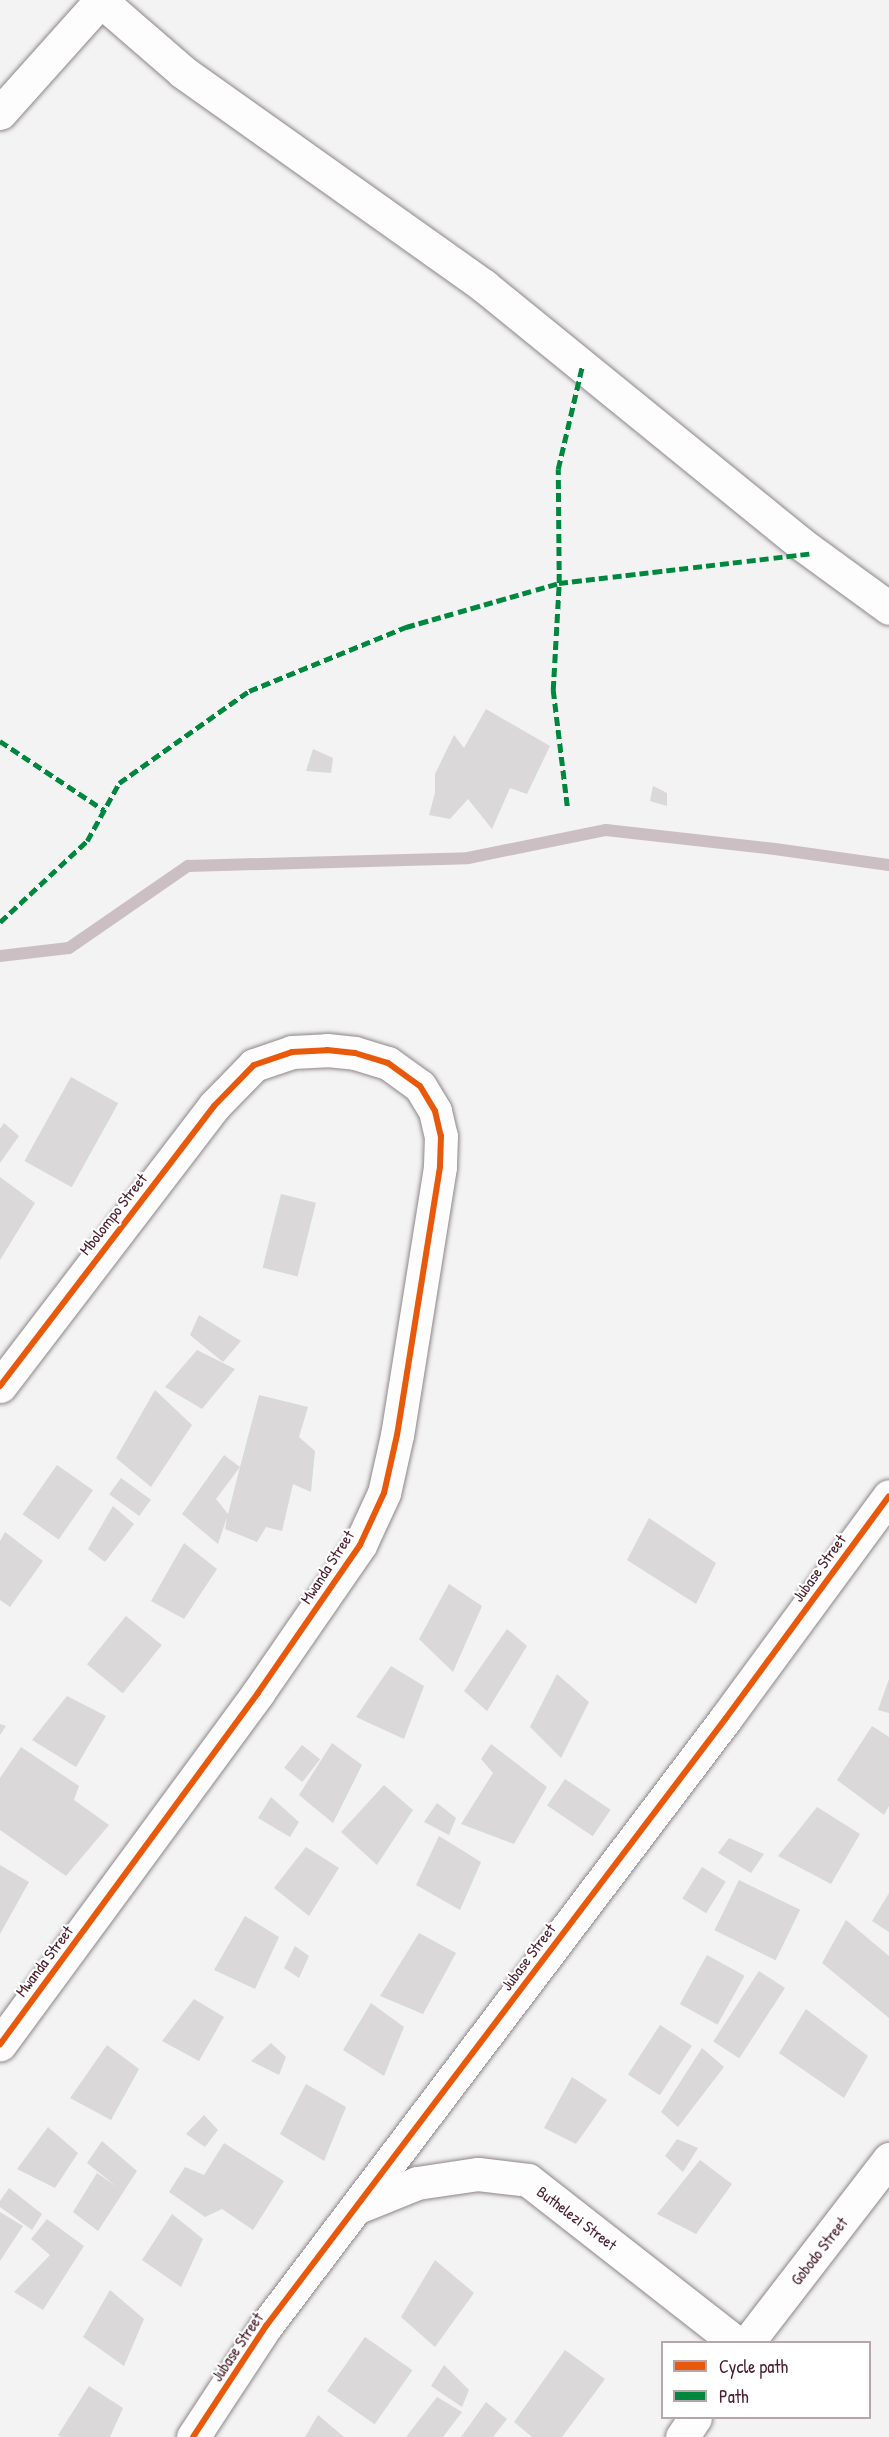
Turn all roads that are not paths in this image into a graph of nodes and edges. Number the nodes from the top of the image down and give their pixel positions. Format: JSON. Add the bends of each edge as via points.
{"nodes":[{"id":1,"x":100,"y":0,"type":"edge"},
{"id":2,"x":0,"y":113,"type":"edge"},
{"id":3,"x":889,"y":608,"type":"edge"},
{"id":4,"x":254,"y":1065,"type":"joint"},
{"id":5,"x":0,"y":1386,"type":"edge"},
{"id":6,"x":889,"y":1496,"type":"edge"},
{"id":7,"x":0,"y":2044,"type":"edge"},
{"id":8,"x":889,"y":2159,"type":"edge"},
{"id":9,"x":358,"y":2206,"type":"junction"},
{"id":10,"x":733,"y":2341,"type":"edge"},
{"id":11,"x":750,"y":2341,"type":"edge"},
{"id":12,"x":694,"y":2419,"type":"edge"},
{"id":13,"x":193,"y":2437,"type":"edge"},
{"id":14,"x":681,"y":2437,"type":"edge"}],
"edges":[{"from":1,"to":2,"type":"street"},
{"from":1,"to":3,"type":"street","via":[[183,72],[484,286],[800,543]]},
{"from":4,"to":5,"type":"street","name":"Mbolompo Street","via":[[214,1106]]},
{"from":4,"to":7,"type":"street","name":"Mwanda Street","via":[[292,1052],[355,1053],[388,1064],[420,1086],[435,1111],[441,1136],[440,1167],[398,1435],[384,1492],[360,1545],[258,1693]]},
{"from":6,"to":9,"type":"street","name":"Jubase Street"},
{"from":8,"to":11,"type":"street","name":"Gobodo Street"},
{"from":9,"to":10,"type":"street","name":"Buthelezi Street","via":[[417,2183],[478,2174],[528,2181]]},
{"from":9,"to":13,"type":"street","name":"Jubase Street","via":[[266,2326]]},
{"from":12,"to":14,"type":"street"}]}
